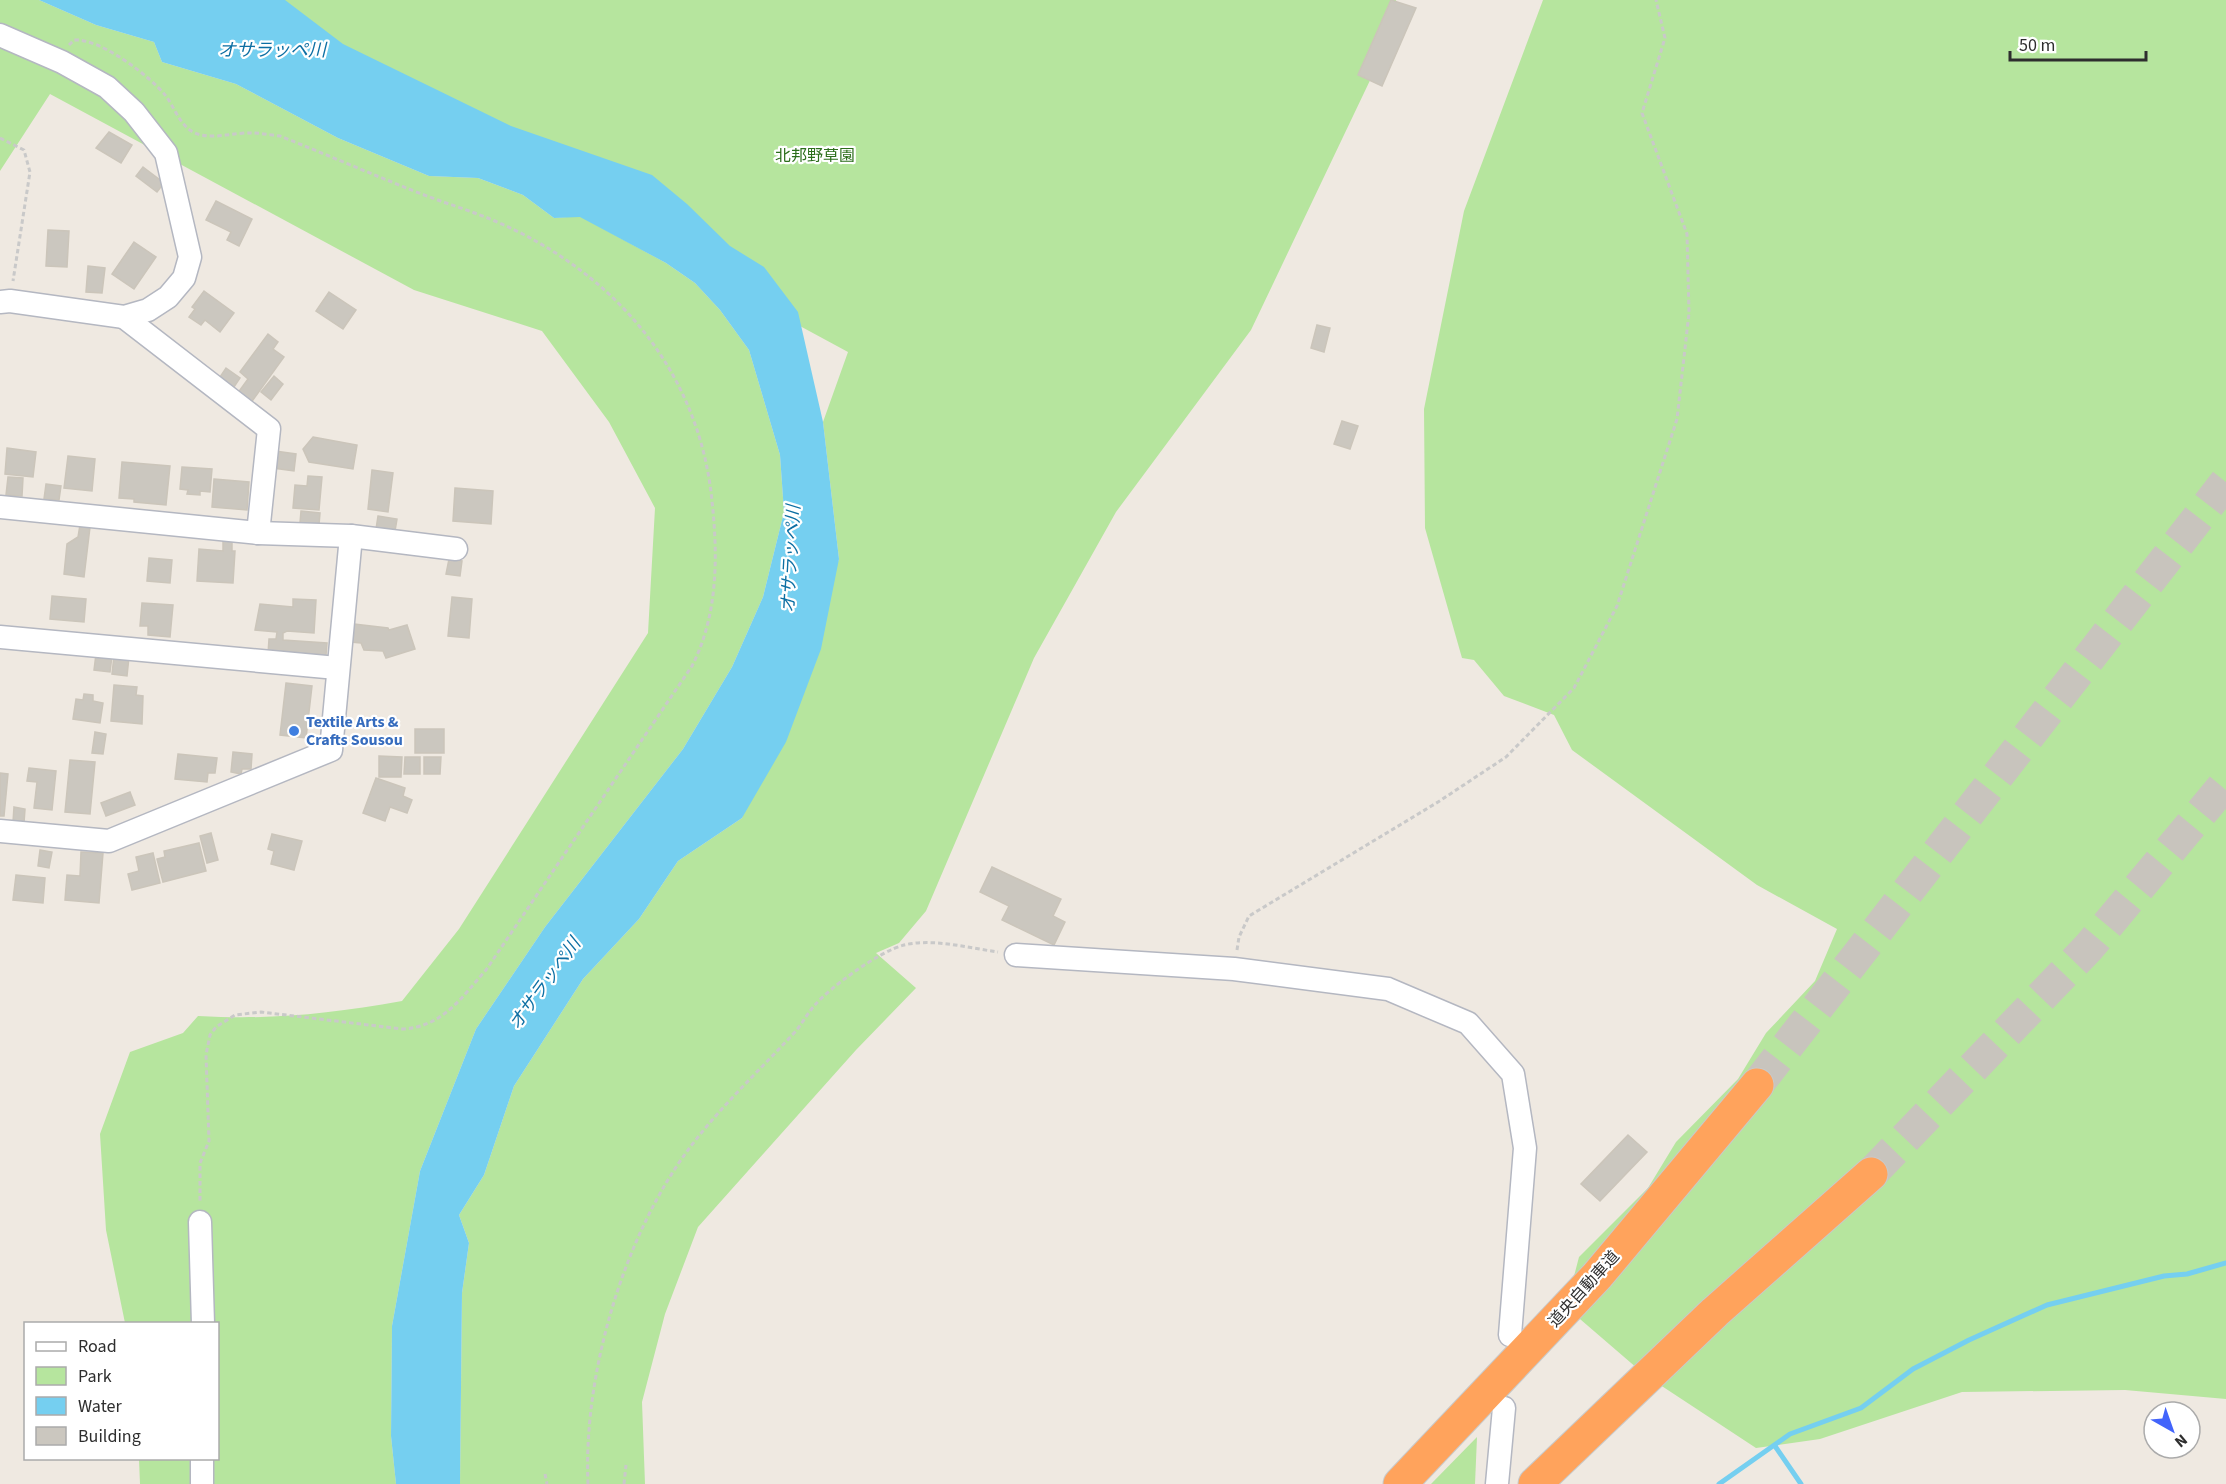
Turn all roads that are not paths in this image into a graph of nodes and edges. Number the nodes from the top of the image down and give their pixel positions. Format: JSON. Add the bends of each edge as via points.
{"nodes":[{"id":1,"x":0,"y":35,"type":"edge"},
{"id":2,"x":5,"y":301,"type":"edge"},
{"id":3,"x":124,"y":318,"type":"junction"},
{"id":4,"x":0,"y":507,"type":"edge"},
{"id":5,"x":258,"y":532,"type":"junction"},
{"id":6,"x":351,"y":536,"type":"junction"},
{"id":7,"x":456,"y":549,"type":"dead end"},
{"id":8,"x":0,"y":637,"type":"edge"},
{"id":9,"x":337,"y":668,"type":"junction"},
{"id":10,"x":0,"y":831,"type":"edge"},
{"id":11,"x":1016,"y":955,"type":"road end"},
{"id":12,"x":1757,"y":1084,"type":"tunnel mouth"},
{"id":13,"x":1871,"y":1174,"type":"tunnel mouth"},
{"id":14,"x":200,"y":1222,"type":"road end"},
{"id":15,"x":203,"y":1322,"type":"edge"},
{"id":16,"x":1510,"y":1335,"type":"dead end"},
{"id":17,"x":1504,"y":1408,"type":"dead end"},
{"id":18,"x":202,"y":1460,"type":"edge"},
{"id":19,"x":202,"y":1484,"type":"edge"},
{"id":20,"x":1400,"y":1484,"type":"edge"},
{"id":21,"x":1497,"y":1484,"type":"edge"},
{"id":22,"x":1535,"y":1484,"type":"edge"}],
"edges":[{"from":1,"to":3,"type":"street","via":[[107,87],[134,112],[166,153],[190,257],[184,278],[168,297],[148,310]]},
{"from":2,"to":3,"type":"street"},
{"from":3,"to":5,"type":"street","via":[[269,429]]},
{"from":4,"to":5,"type":"street"},
{"from":5,"to":6,"type":"street"},
{"from":6,"to":7,"type":"street"},
{"from":6,"to":9,"type":"street"},
{"from":8,"to":9,"type":"street"},
{"from":9,"to":10,"type":"street","via":[[331,750],[109,841]]},
{"from":11,"to":16,"type":"street","via":[[1234,969],[1388,989],[1468,1023],[1513,1074],[1525,1148]]},
{"from":12,"to":20,"type":"highway","name":"道央自動車道","via":[[1597,1276]]},
{"from":13,"to":22,"type":"highway","via":[[1715,1312]]},
{"from":14,"to":15,"type":"street"},
{"from":17,"to":21,"type":"street"},
{"from":18,"to":19,"type":"street"}]}
